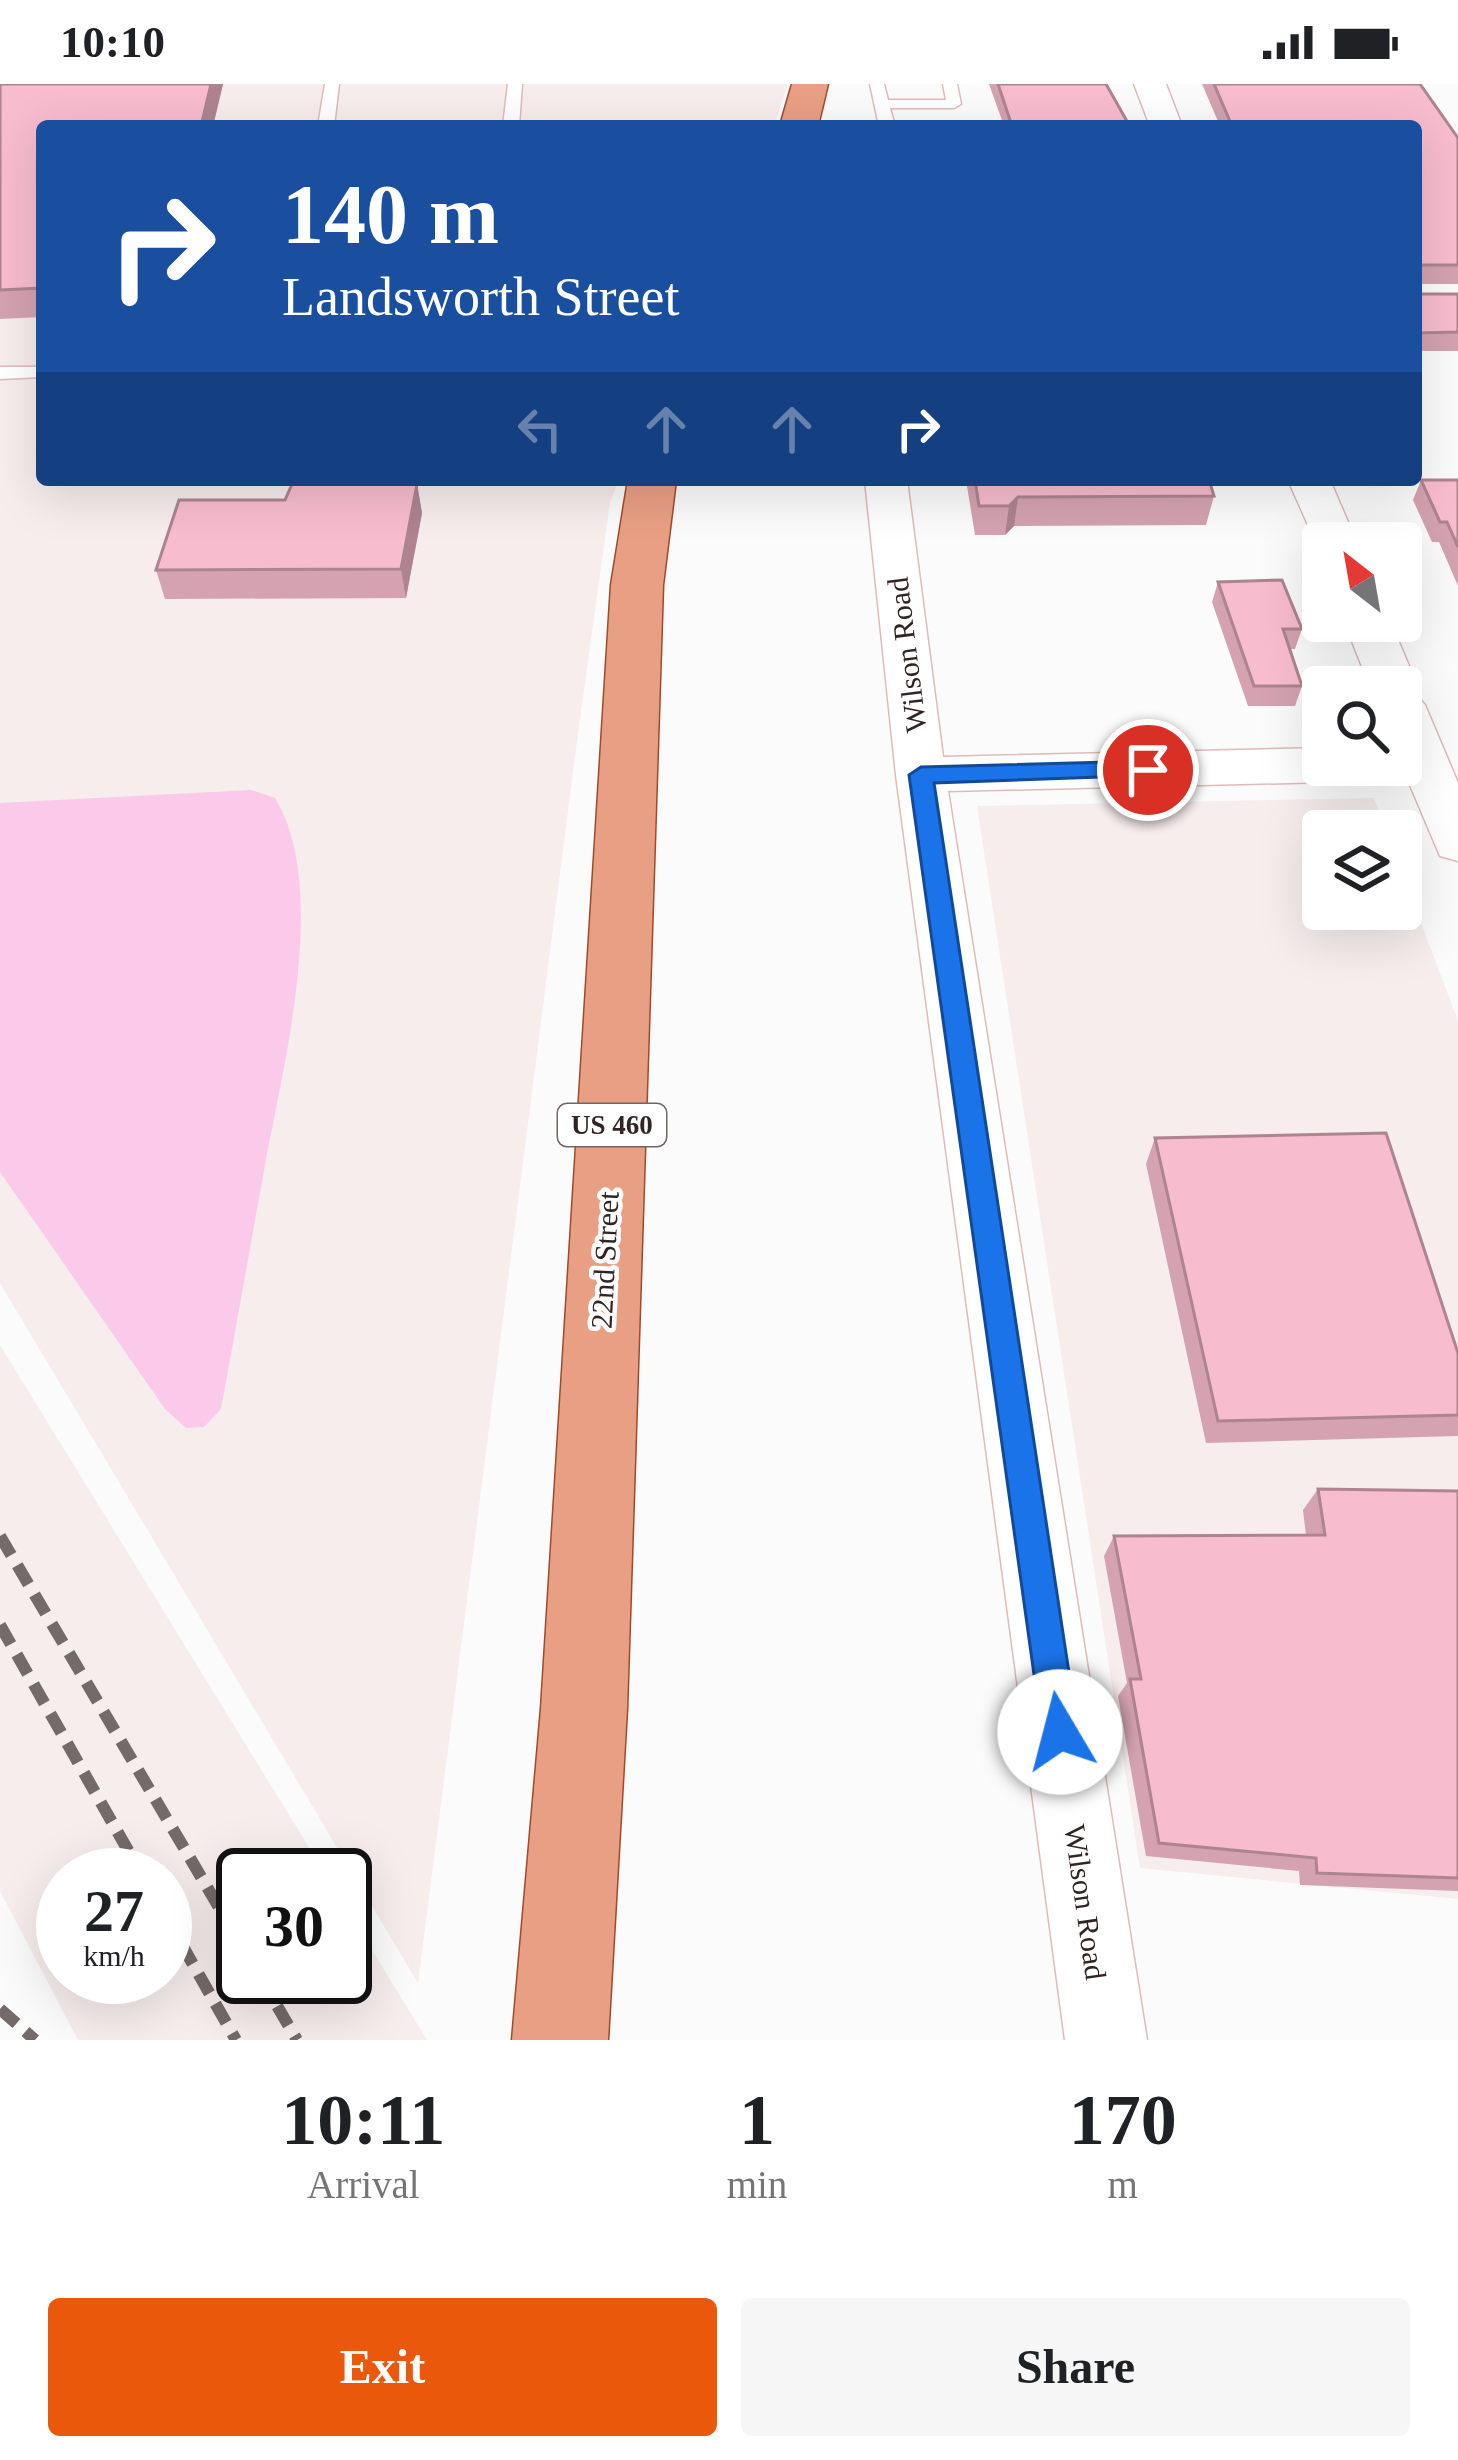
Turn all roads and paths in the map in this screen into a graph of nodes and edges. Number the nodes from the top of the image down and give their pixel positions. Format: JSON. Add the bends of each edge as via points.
{"nodes":[{"id":1,"x":332,"y":84,"type":"edge"},
{"id":2,"x":514,"y":84,"type":"edge"},
{"id":3,"x":810,"y":84,"type":"edge"},
{"id":4,"x":874,"y":84,"type":"edge"},
{"id":5,"x":950,"y":84,"type":"edge"},
{"id":6,"x":1150,"y":84,"type":"edge"},
{"id":7,"x":883,"y":104,"type":"junction"},
{"id":8,"x":327,"y":120,"type":"edge"},
{"id":9,"x":511,"y":120,"type":"edge"},
{"id":10,"x":801,"y":120,"type":"edge"},
{"id":11,"x":886,"y":120,"type":"edge"},
{"id":12,"x":1164,"y":120,"type":"edge"},
{"id":13,"x":36,"y":372,"type":"edge"},
{"id":14,"x":0,"y":373,"type":"edge"},
{"id":15,"x":651,"y":486,"type":"edge"},
{"id":16,"x":887,"y":486,"type":"edge"},
{"id":17,"x":1311,"y":486,"type":"edge"},
{"id":18,"x":1326,"y":522,"type":"edge"},
{"id":19,"x":1428,"y":762,"type":"edge"},
{"id":20,"x":1302,"y":766,"type":"edge"},
{"id":21,"x":921,"y":775,"type":"junction"},
{"id":22,"x":1458,"y":842,"type":"edge"},
{"id":23,"x":560,"y":2040,"type":"edge"},
{"id":24,"x":1106,"y":2040,"type":"edge"}],
"edges":[{"from":1,"to":8,"type":"lane"},
{"from":2,"to":9,"type":"lane"},
{"from":3,"to":10,"type":"main road"},
{"from":4,"to":7,"type":"lane"},
{"from":5,"to":7,"type":"lane","via":[[954,104]]},
{"from":6,"to":12,"type":"street"},
{"from":7,"to":11,"type":"lane"},
{"from":13,"to":14,"type":"lane"},
{"from":15,"to":23,"type":"main road","name":"22nd Street","number":"US 460","via":[[637,585],[584,1709]]},
{"from":16,"to":21,"type":"street","name":"Wilson Road"},
{"from":17,"to":18,"type":"street"},
{"from":19,"to":22,"type":"street"},
{"from":20,"to":21,"type":"street"},
{"from":21,"to":24,"type":"street","name":"Wilson Road"}]}
